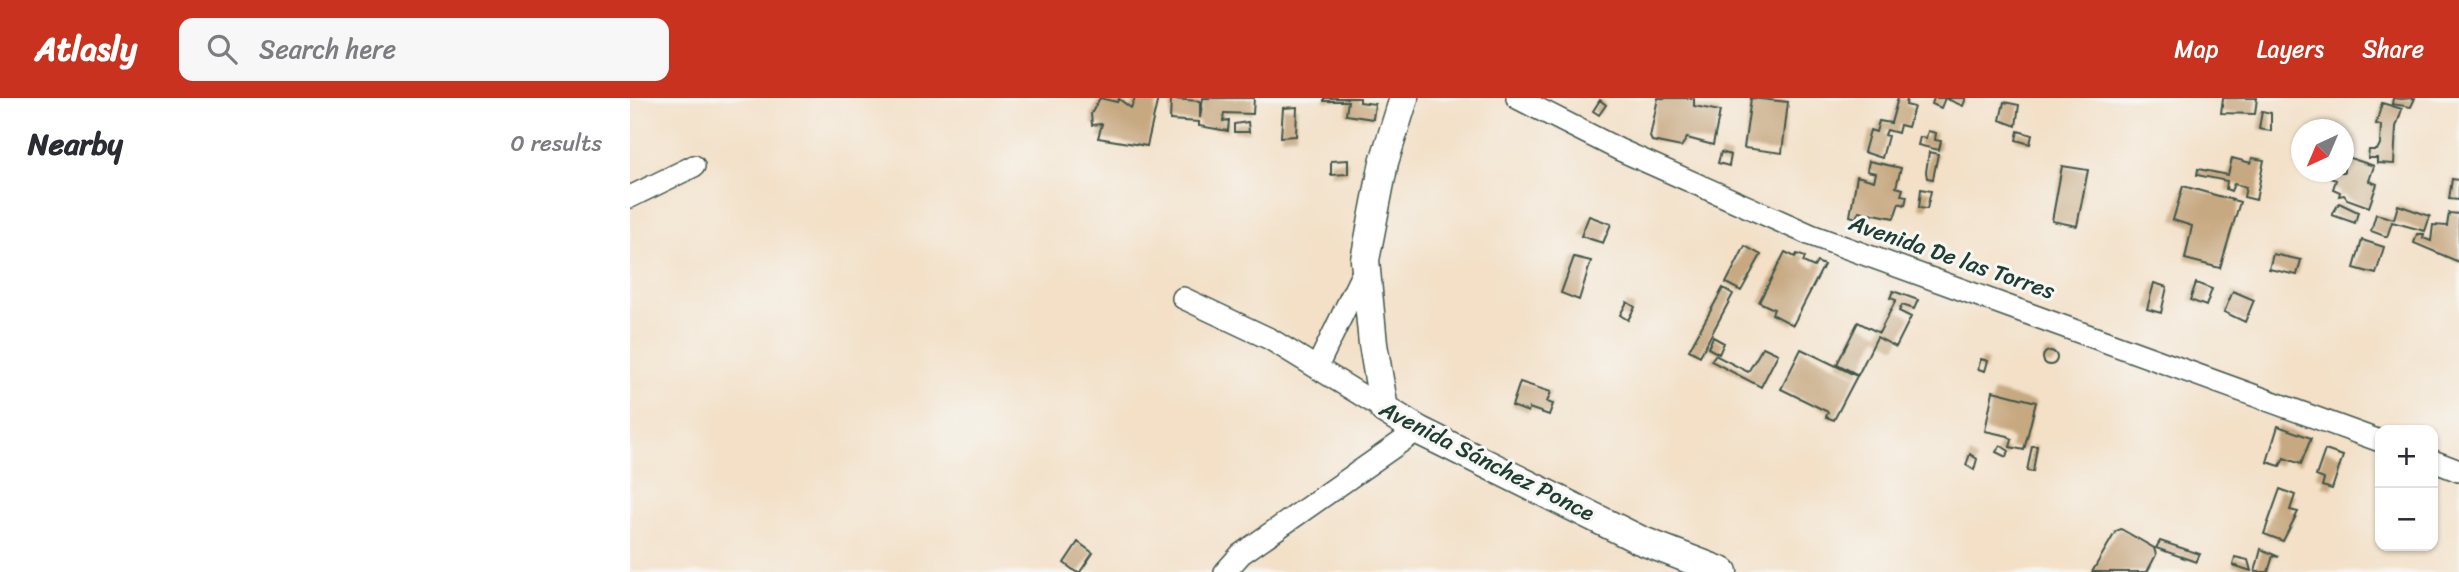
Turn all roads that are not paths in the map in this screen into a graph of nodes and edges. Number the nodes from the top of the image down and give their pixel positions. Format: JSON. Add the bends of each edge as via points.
{"nodes":[{"id":1,"x":1404,"y":98,"type":"edge"},
{"id":2,"x":1517,"y":98,"type":"edge"},
{"id":3,"x":694,"y":166,"type":"dead end"},
{"id":4,"x":630,"y":197,"type":"edge"},
{"id":5,"x":1365,"y":267,"type":"junction"},
{"id":6,"x":1184,"y":298,"type":"dead end"},
{"id":7,"x":1317,"y":367,"type":"junction"},
{"id":8,"x":1384,"y":409,"type":"junction"},
{"id":9,"x":1418,"y":430,"type":"junction"},
{"id":10,"x":2375,"y":439,"type":"edge"},
{"id":11,"x":2438,"y":463,"type":"edge"},
{"id":12,"x":2459,"y":471,"type":"edge"},
{"id":13,"x":1225,"y":572,"type":"edge"},
{"id":14,"x":1723,"y":572,"type":"edge"}],
"edges":[{"from":1,"to":5,"type":"street","via":[[1373,207]]},
{"from":2,"to":10,"type":"street","name":"Avenida De las Torres","via":[[1620,150],[1811,235]]},
{"from":3,"to":4,"type":"street"},
{"from":5,"to":7,"type":"street"},
{"from":5,"to":8,"type":"street"},
{"from":6,"to":7,"type":"street","name":"Avenida Sánchez Ponce"},
{"from":7,"to":8,"type":"street","name":"Avenida Sánchez Ponce"},
{"from":8,"to":9,"type":"street","name":"Avenida Sánchez Ponce"},
{"from":9,"to":13,"type":"street","via":[[1241,554]]},
{"from":9,"to":14,"type":"street","name":"Avenida Sánchez Ponce","via":[[1640,540]]},
{"from":11,"to":12,"type":"street"}]}
